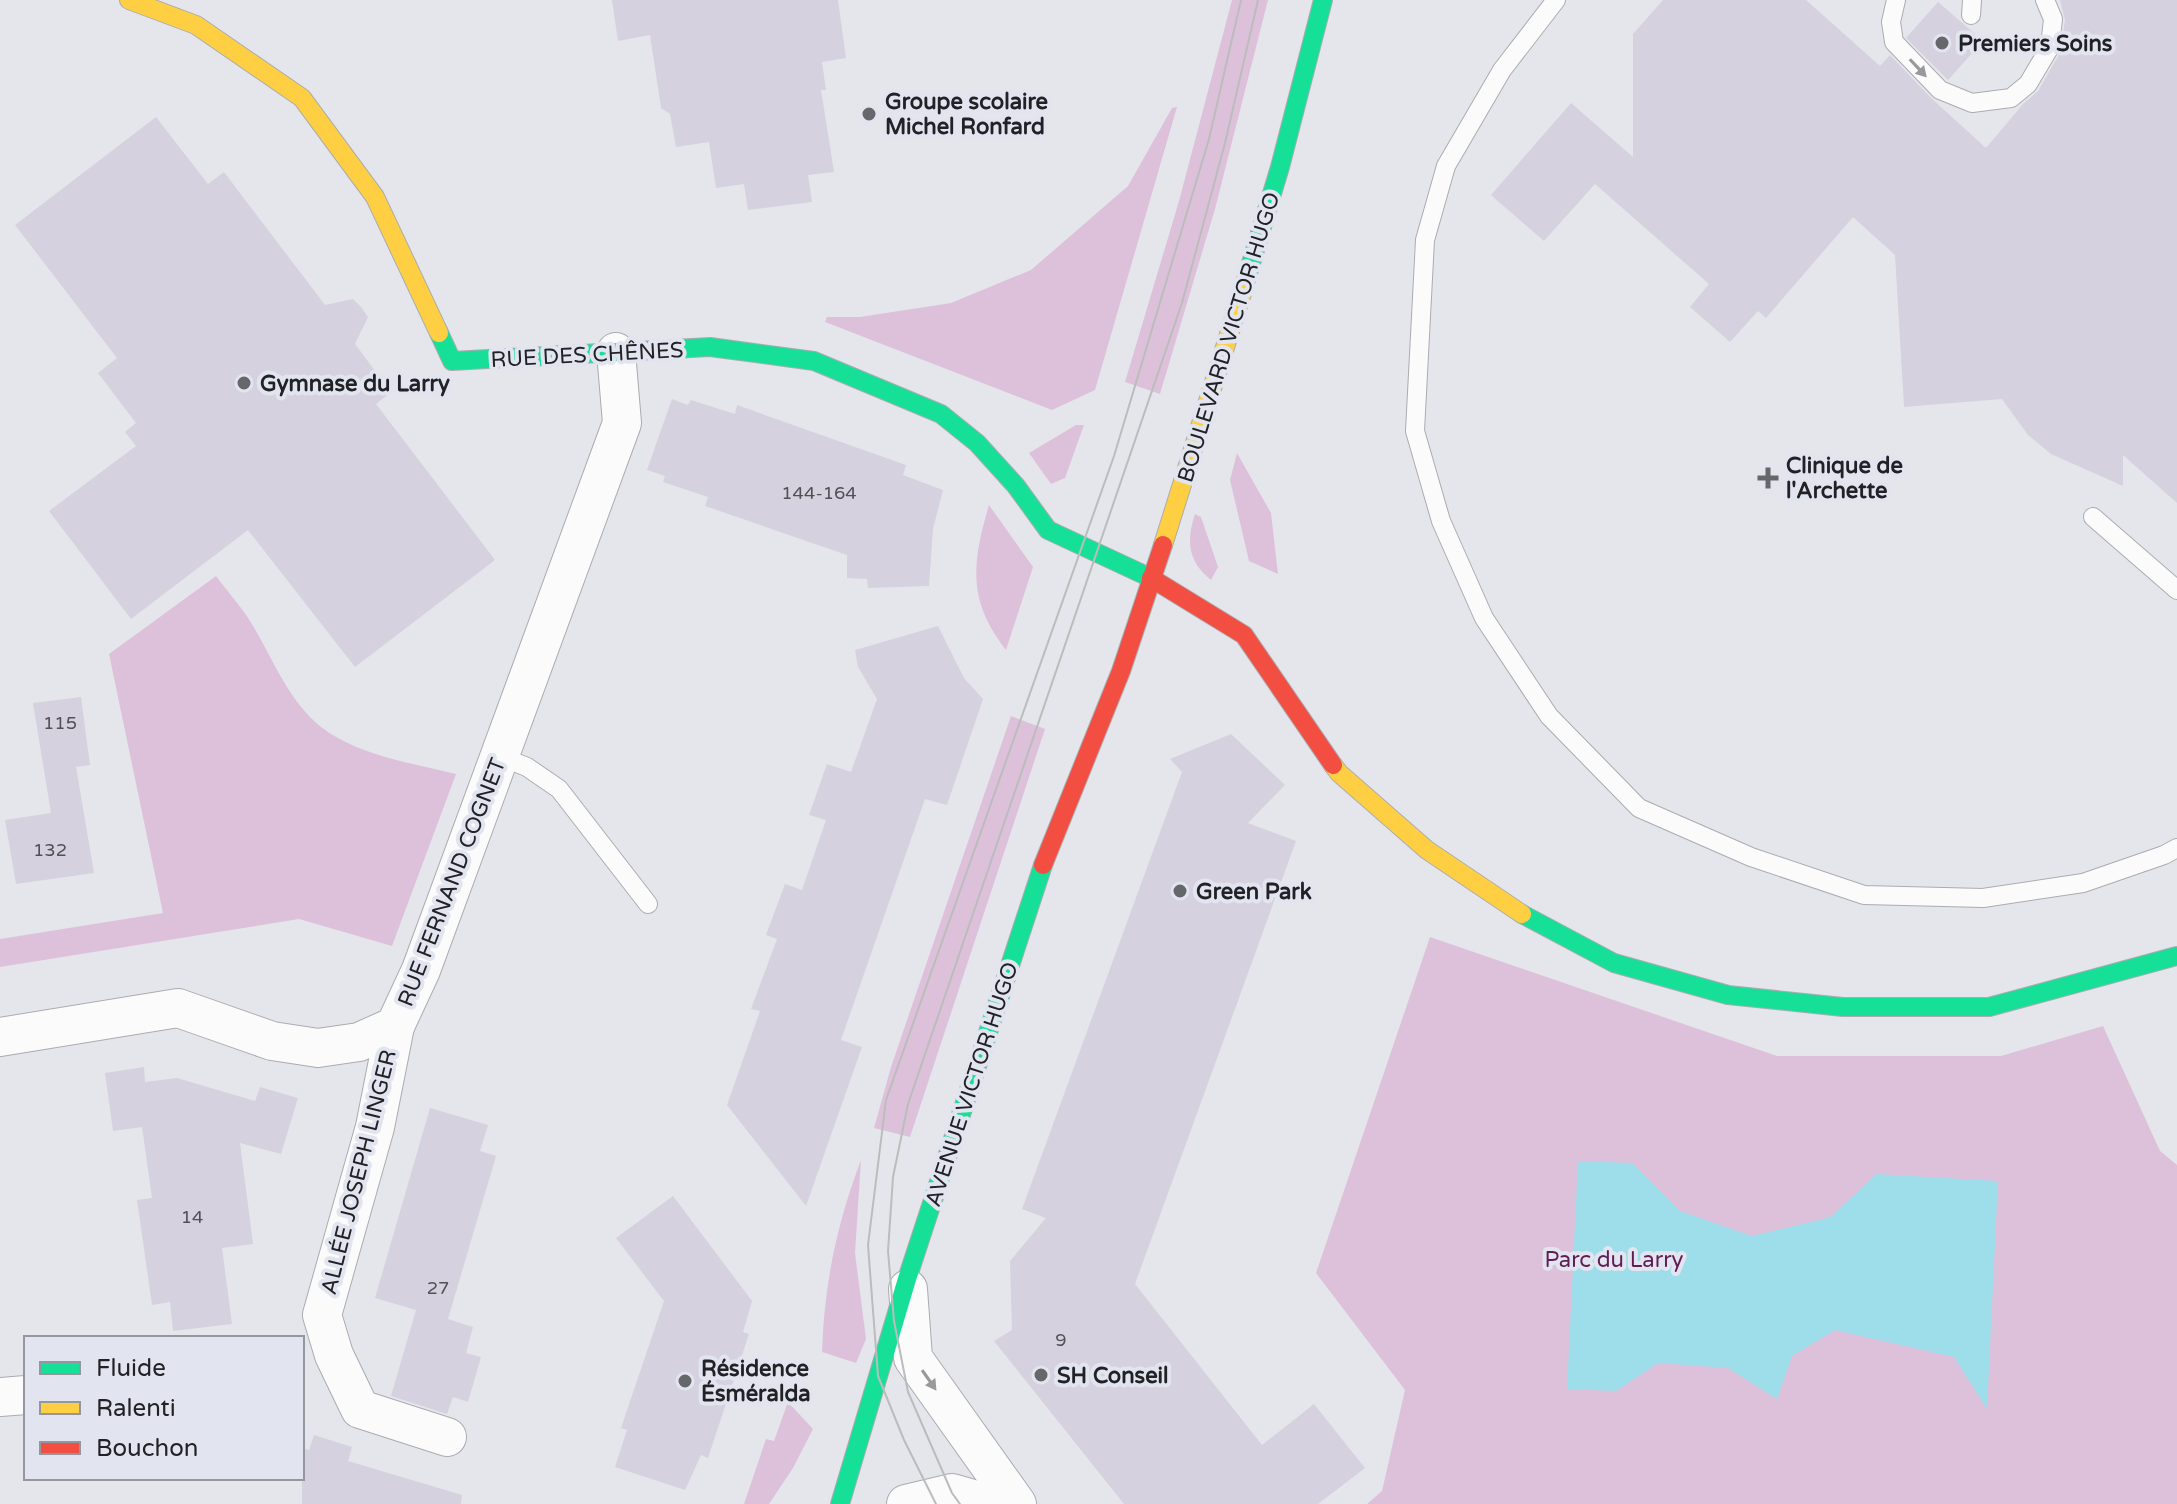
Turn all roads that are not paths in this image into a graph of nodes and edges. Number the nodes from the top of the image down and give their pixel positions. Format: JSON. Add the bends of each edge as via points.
{"nodes":[{"id":1,"x":129,"y":0,"type":"edge"},
{"id":2,"x":1323,"y":0,"type":"edge"},
{"id":3,"x":1556,"y":0,"type":"edge"},
{"id":4,"x":1896,"y":0,"type":"edge"},
{"id":5,"x":2045,"y":0,"type":"edge"},
{"id":6,"x":616,"y":352,"type":"junction"},
{"id":7,"x":2093,"y":517,"type":"dead end"},
{"id":8,"x":1153,"y":579,"type":"junction"},
{"id":9,"x":2177,"y":590,"type":"edge"},
{"id":10,"x":1121,"y":671,"type":"joint"},
{"id":11,"x":499,"y":756,"type":"junction"},
{"id":12,"x":2177,"y":848,"type":"edge"},
{"id":13,"x":648,"y":904,"type":"dead end"},
{"id":14,"x":2177,"y":956,"type":"edge"},
{"id":15,"x":395,"y":1026,"type":"junction"},
{"id":16,"x":0,"y":1037,"type":"edge"},
{"id":17,"x":907,"y":1279,"type":"junction"},
{"id":18,"x":24,"y":1395,"type":"edge"},
{"id":19,"x":0,"y":1397,"type":"edge"},
{"id":20,"x":447,"y":1437,"type":"dead end"},
{"id":21,"x":840,"y":1504,"type":"edge"},
{"id":22,"x":906,"y":1504,"type":"edge"},
{"id":23,"x":990,"y":1504,"type":"edge"},
{"id":24,"x":1017,"y":1504,"type":"edge"}],
"edges":[{"from":1,"to":6,"type":"street","name":"RUE DES CHÊNES","via":[[196,25],[302,98],[375,197],[452,361]]},
{"from":2,"to":8,"type":"street","name":"BOULEVARD VICTOR HUGO","via":[[1280,167]]},
{"from":3,"to":12,"type":"lane","via":[[1502,70],[1446,166],[1425,240],[1415,431],[1441,521],[1484,618],[1549,716],[1639,808],[1751,857],[1864,895],[1983,898],[2083,883]]},
{"from":4,"to":5,"type":"lane","one_way":true,"via":[[1894,42],[1940,90],[1972,103],[2011,98],[2028,84],[2050,47],[2053,19]]},
{"from":6,"to":8,"type":"street","name":"RUE DES CHÊNES","via":[[710,347],[814,361],[842,372],[941,414],[977,443],[1048,530]]},
{"from":6,"to":11,"type":"street","name":"RUE FERNAND COGNET","via":[[622,423]]},
{"from":7,"to":9,"type":"lane"},
{"from":8,"to":10,"type":"street","name":"BOULEVARD VICTOR HUGO"},
{"from":8,"to":14,"type":"street","name":"RUE DES CHÊNES","via":[[1244,635],[1339,773],[1427,850],[1523,915],[1614,963],[1728,995],[1843,1007],[1989,1007]]},
{"from":10,"to":17,"type":"street","name":"AVENUE VICTOR HUGO","via":[[1052,837]]},
{"from":11,"to":13,"type":"lane","via":[[559,789]]},
{"from":11,"to":15,"type":"street","name":"RUE FERNAND COGNET","via":[[421,970]]},
{"from":15,"to":16,"type":"street","name":"RUE FERNAND COGNET","via":[[359,1042],[318,1048],[272,1041],[178,1008]]},
{"from":15,"to":20,"type":"street","name":"ALLÉE JOSEPH LINGER","via":[[375,1127],[322,1315],[360,1409]]},
{"from":17,"to":21,"type":"street","name":"AVENUE VICTOR HUGO"},
{"from":17,"to":24,"type":"street","one_way":true,"via":[[913,1358]]},
{"from":18,"to":19,"type":"street"},
{"from":22,"to":23,"type":"street","via":[[952,1493]]}]}
